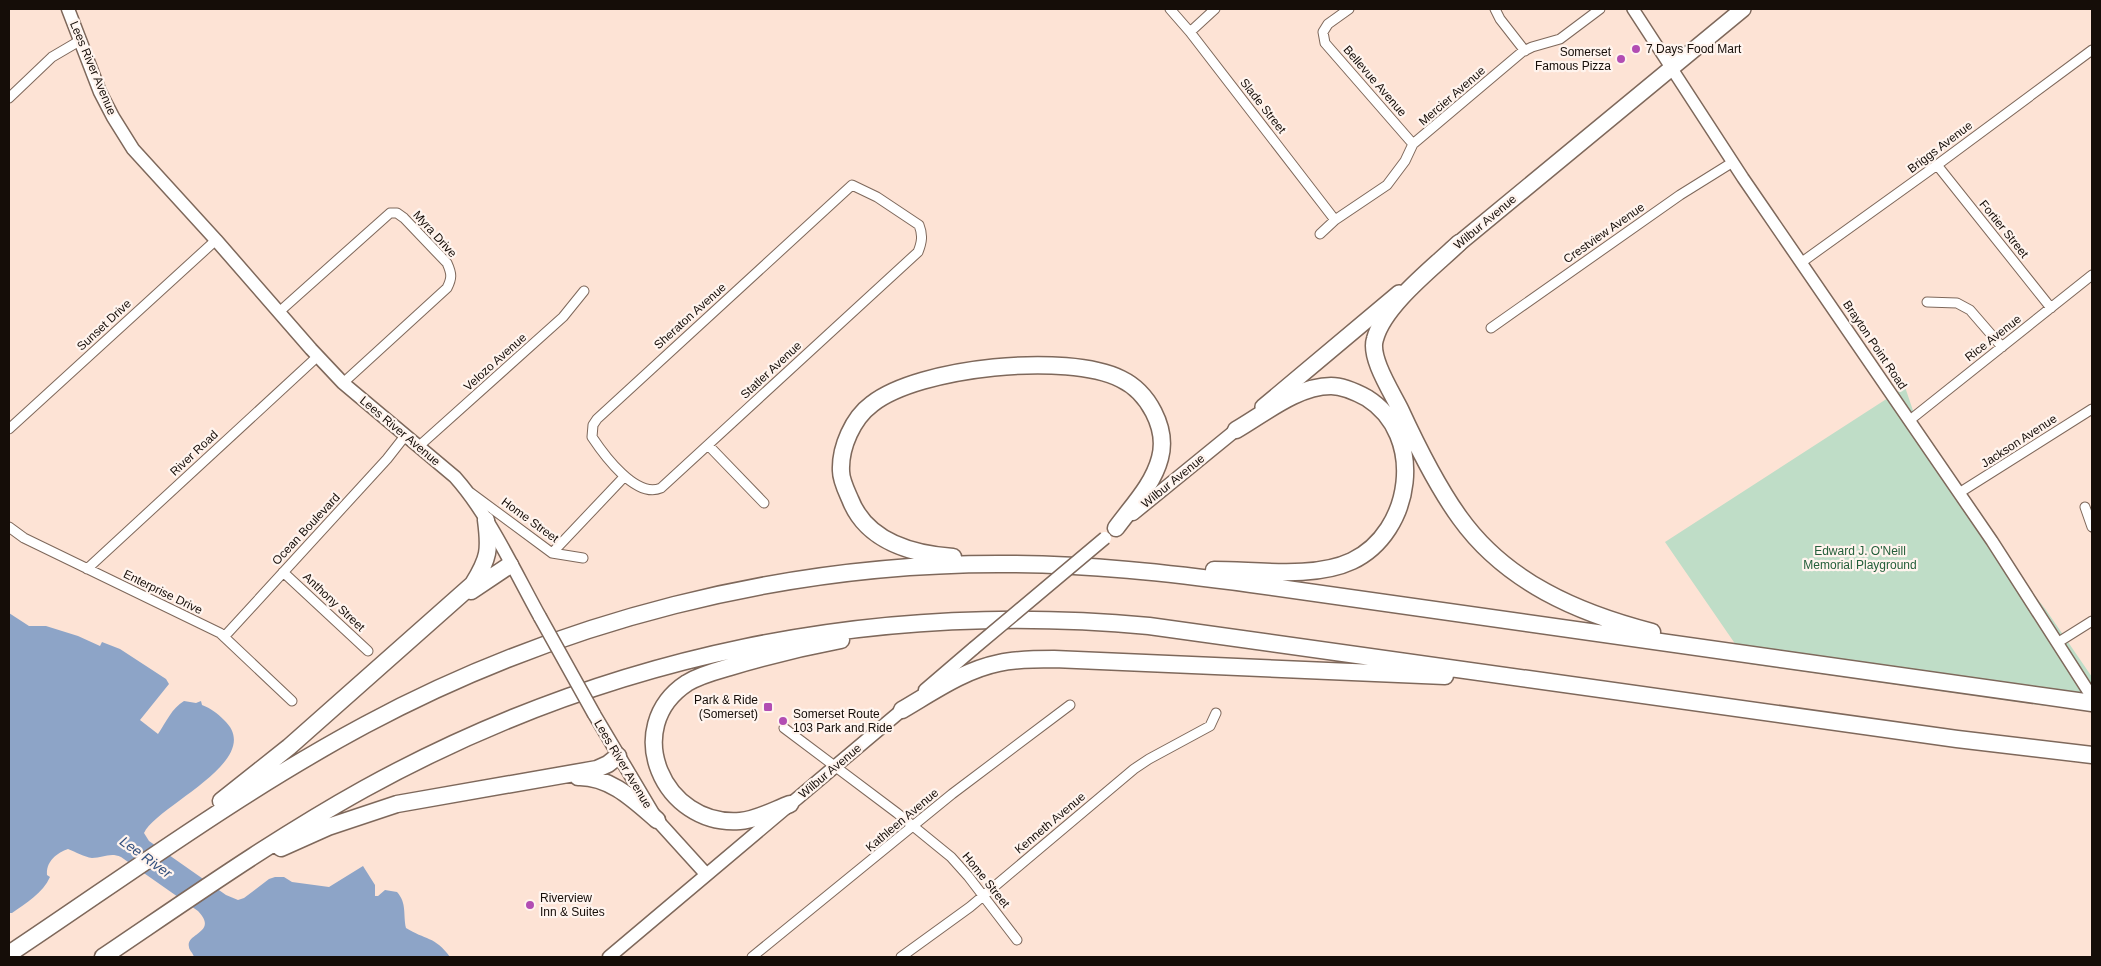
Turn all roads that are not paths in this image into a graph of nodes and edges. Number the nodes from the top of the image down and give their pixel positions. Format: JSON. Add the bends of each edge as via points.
{"nodes":[{"id":1,"x":68,"y":9,"type":"edge"},
{"id":2,"x":1170,"y":9,"type":"edge"},
{"id":3,"x":1215,"y":9,"type":"edge"},
{"id":4,"x":1349,"y":9,"type":"edge"},
{"id":5,"x":1495,"y":9,"type":"edge"},
{"id":6,"x":1600,"y":9,"type":"edge"},
{"id":7,"x":1633,"y":9,"type":"edge"},
{"id":8,"x":1742,"y":9,"type":"edge"},
{"id":9,"x":1190,"y":32,"type":"junction"},
{"id":10,"x":81,"y":40,"type":"junction"},
{"id":11,"x":2092,"y":50,"type":"edge"},
{"id":12,"x":1526,"y":51,"type":"junction"},
{"id":13,"x":1671,"y":66,"type":"junction"},
{"id":14,"x":9,"y":98,"type":"edge"},
{"id":15,"x":1414,"y":144,"type":"junction"},
{"id":16,"x":1733,"y":162,"type":"junction"},
{"id":17,"x":1937,"y":165,"type":"junction"},
{"id":18,"x":852,"y":185,"type":"joint"},
{"id":19,"x":1335,"y":220,"type":"junction"},
{"id":20,"x":1320,"y":234,"type":"dead end"},
{"id":21,"x":216,"y":240,"type":"junction"},
{"id":22,"x":1460,"y":243,"type":"junction"},
{"id":23,"x":1802,"y":262,"type":"junction"},
{"id":24,"x":2092,"y":275,"type":"edge"},
{"id":25,"x":584,"y":291,"type":"dead end"},
{"id":26,"x":1927,"y":302,"type":"dead end"},
{"id":27,"x":2051,"y":308,"type":"junction"},
{"id":28,"x":279,"y":312,"type":"junction"},
{"id":29,"x":1491,"y":328,"type":"dead end"},
{"id":30,"x":2002,"y":347,"type":"junction"},
{"id":31,"x":318,"y":356,"type":"junction"},
{"id":32,"x":343,"y":382,"type":"junction"},
{"id":33,"x":2092,"y":409,"type":"edge"},
{"id":34,"x":1910,"y":420,"type":"junction"},
{"id":35,"x":9,"y":429,"type":"edge"},
{"id":36,"x":1236,"y":430,"type":"junction"},
{"id":37,"x":405,"y":436,"type":"junction"},
{"id":38,"x":708,"y":445,"type":"junction"},
{"id":39,"x":418,"y":447,"type":"junction"},
{"id":40,"x":624,"y":477,"type":"junction"},
{"id":41,"x":466,"y":489,"type":"junction"},
{"id":42,"x":1959,"y":493,"type":"junction"},
{"id":43,"x":764,"y":503,"type":"dead end"},
{"id":44,"x":2085,"y":507,"type":"dead end"},
{"id":45,"x":486,"y":520,"type":"junction"},
{"id":46,"x":9,"y":527,"type":"edge"},
{"id":47,"x":2092,"y":527,"type":"edge"},
{"id":48,"x":1110,"y":533,"type":"junction"},
{"id":49,"x":552,"y":553,"type":"junction"},
{"id":50,"x":583,"y":558,"type":"dead end"},
{"id":51,"x":1032,"y":564,"type":"junction"},
{"id":52,"x":510,"y":565,"type":"junction"},
{"id":53,"x":87,"y":569,"type":"junction"},
{"id":54,"x":1126,"y":569,"type":"junction"},
{"id":55,"x":283,"y":572,"type":"junction"},
{"id":56,"x":441,"y":612,"type":"junction"},
{"id":57,"x":930,"y":621,"type":"junction"},
{"id":58,"x":2092,"y":621,"type":"edge"},
{"id":59,"x":224,"y":637,"type":"junction"},
{"id":60,"x":2057,"y":643,"type":"junction"},
{"id":61,"x":368,"y":651,"type":"dead end"},
{"id":62,"x":1734,"y":652,"type":"junction"},
{"id":63,"x":1553,"y":682,"type":"junction"},
{"id":64,"x":2092,"y":697,"type":"edge"},
{"id":65,"x":292,"y":701,"type":"dead end"},
{"id":66,"x":2092,"y":703,"type":"edge"},
{"id":67,"x":1070,"y":705,"type":"dead end"},
{"id":68,"x":902,"y":710,"type":"junction"},
{"id":69,"x":1216,"y":713,"type":"dead end"},
{"id":70,"x":784,"y":728,"type":"dead end"},
{"id":71,"x":2092,"y":755,"type":"edge"},
{"id":72,"x":618,"y":756,"type":"junction"},
{"id":73,"x":835,"y":766,"type":"junction"},
{"id":74,"x":558,"y":777,"type":"junction"},
{"id":75,"x":790,"y":804,"type":"junction"},
{"id":76,"x":657,"y":820,"type":"junction"},
{"id":77,"x":914,"y":826,"type":"junction"},
{"id":78,"x":173,"y":844,"type":"junction"},
{"id":79,"x":706,"y":874,"type":"junction"},
{"id":80,"x":225,"y":875,"type":"junction"},
{"id":81,"x":983,"y":896,"type":"junction"},
{"id":82,"x":1017,"y":940,"type":"dead end"},
{"id":83,"x":9,"y":954,"type":"edge"},
{"id":84,"x":103,"y":957,"type":"edge"},
{"id":85,"x":609,"y":957,"type":"edge"},
{"id":86,"x":752,"y":957,"type":"edge"},
{"id":87,"x":902,"y":957,"type":"edge"}],
"edges":[{"from":1,"to":10,"type":"main road","name":"Lees River Avenue"},
{"from":2,"to":9,"type":"street","name":"Slade Street"},
{"from":3,"to":9,"type":"street"},
{"from":4,"to":15,"type":"street","name":"Bellevue Avenue","via":[[1328,24],[1323,32],[1325,43]]},
{"from":5,"to":12,"type":"street"},
{"from":6,"to":12,"type":"street","name":"Mercier Avenue","via":[[1560,39]]},
{"from":7,"to":13,"type":"street","name":"Brayton Point Road"},
{"from":8,"to":13,"type":"main road","name":"Wilbur Avenue"},
{"from":9,"to":19,"type":"street","name":"Slade Street"},
{"from":10,"to":14,"type":"street","via":[[52,57]]},
{"from":10,"to":21,"type":"main road","name":"Lees River Avenue","via":[[100,92],[128,141]]},
{"from":11,"to":17,"type":"street","name":"Briggs Avenue"},
{"from":12,"to":15,"type":"street","name":"Mercier Avenue"},
{"from":13,"to":16,"type":"street","name":"Brayton Point Road"},
{"from":13,"to":22,"type":"main road","name":"Wilbur Avenue"},
{"from":15,"to":19,"type":"street","name":"Mercier Avenue","via":[[1387,184]]},
{"from":16,"to":23,"type":"street","name":"Brayton Point Road"},
{"from":16,"to":29,"type":"street","name":"Crestview Avenue","via":[[1673,200]]},
{"from":17,"to":23,"type":"street","name":"Briggs Avenue"},
{"from":17,"to":27,"type":"street","name":"Fortier Street"},
{"from":18,"to":38,"type":"street","name":"Statler Avenue","via":[[877,197],[919,225],[922,240],[918,252]]},
{"from":18,"to":40,"type":"street","name":"Sheraton Avenue","via":[[597,419],[592,437]]},
{"from":19,"to":20,"type":"street","name":"Mercier Avenue"},
{"from":21,"to":28,"type":"main road","name":"Lees River Avenue"},
{"from":21,"to":35,"type":"street","name":"Sunset Drive"},
{"from":22,"to":36,"type":"main road","name":"Wilbur Avenue"},
{"from":22,"to":62,"type":"highway","via":[[1395,305],[1374,340],[1374,356],[1433,475],[1460,518],[1488,550],[1517,575],[1560,600],[1616,622]]},
{"from":23,"to":34,"type":"street","name":"Brayton Point Road"},
{"from":24,"to":27,"type":"street","name":"Rice Avenue"},
{"from":25,"to":39,"type":"street","name":"Velozo Avenue","via":[[562,317]]},
{"from":26,"to":30,"type":"street","via":[[1957,303],[1970,310]]},
{"from":27,"to":30,"type":"street","name":"Rice Avenue"},
{"from":28,"to":31,"type":"main road","name":"Lees River Avenue"},
{"from":28,"to":32,"type":"street","name":"Myra Drive","via":[[390,213],[397,212],[404,218],[448,263],[452,273],[447,288]]},
{"from":30,"to":34,"type":"street","name":"Rice Avenue"},
{"from":31,"to":32,"type":"main road","name":"Lees River Avenue"},
{"from":31,"to":53,"type":"street","name":"River Road"},
{"from":32,"to":37,"type":"main road","name":"Lees River Avenue"},
{"from":33,"to":42,"type":"street","name":"Jackson Avenue"},
{"from":34,"to":42,"type":"street","name":"Brayton Point Road"},
{"from":36,"to":48,"type":"main road","name":"Wilbur Avenue"},
{"from":36,"to":54,"type":"highway","via":[[1299,393],[1314,389],[1331,386],[1346,389],[1373,402],[1392,422],[1403,449],[1403,492],[1393,521],[1364,554],[1322,571]]},
{"from":37,"to":39,"type":"main road","name":"Lees River Avenue"},
{"from":37,"to":55,"type":"street","name":"Ocean Boulevard"},
{"from":38,"to":40,"type":"street","name":"Statler Avenue","via":[[656,490],[640,488]]},
{"from":38,"to":43,"type":"street"},
{"from":39,"to":41,"type":"main road","name":"Lees River Avenue"},
{"from":40,"to":49,"type":"street"},
{"from":41,"to":45,"type":"main road","name":"Lees River Avenue"},
{"from":41,"to":49,"type":"street","name":"Home Street"},
{"from":42,"to":60,"type":"street","name":"Brayton Point Road"},
{"from":44,"to":47,"type":"street"},
{"from":45,"to":52,"type":"main road","name":"Lees River Avenue"},
{"from":45,"to":56,"type":"highway","via":[[490,546],[485,562],[473,584]]},
{"from":46,"to":53,"type":"street","name":"Enterprise Drive","via":[[24,538]]},
{"from":48,"to":51,"type":"highway","via":[[1148,485],[1160,456],[1161,444],[1157,419],[1151,407],[1135,388],[1120,378],[1086,369],[1030,365],[998,367],[940,376],[903,387],[886,394],[862,413],[846,441],[841,471],[853,507],[868,527],[889,542],[923,554]]},
{"from":48,"to":68,"type":"main road","name":"Wilbur Avenue","bridge":true},
{"from":49,"to":50,"type":"street","name":"Home Street"},
{"from":51,"to":54,"type":"highway"},
{"from":51,"to":78,"type":"highway","via":[[874,570],[812,578],[711,597],[597,627],[486,668],[393,711],[290,768]]},
{"from":52,"to":56,"type":"highway"},
{"from":52,"to":72,"type":"main road","name":"Lees River Avenue","bridge":true},
{"from":53,"to":59,"type":"street","name":"Enterprise Drive"},
{"from":54,"to":62,"type":"highway"},
{"from":55,"to":59,"type":"street","name":"Ocean Boulevard"},
{"from":55,"to":61,"type":"street","name":"Anthony Street"},
{"from":56,"to":78,"type":"highway","via":[[289,747]]},
{"from":57,"to":63,"type":"highway","via":[[1055,620],[1149,626]]},
{"from":57,"to":75,"type":"highway","via":[[794,650],[708,674],[688,682],[667,704],[656,728],[654,758],[667,788],[689,808],[712,818],[740,821]]},
{"from":57,"to":80,"type":"highway","via":[[837,630],[744,646],[652,668],[564,697],[476,733],[392,774],[310,820]]},
{"from":58,"to":60,"type":"street"},
{"from":59,"to":65,"type":"street","name":"Enterprise Drive"},
{"from":60,"to":64,"type":"street","name":"Brayton Point Road"},
{"from":62,"to":66,"type":"highway"},
{"from":63,"to":68,"type":"highway","via":[[1034,660],[999,663],[984,668],[951,682]]},
{"from":63,"to":71,"type":"highway"},
{"from":67,"to":77,"type":"street","name":"Kathleen Avenue"},
{"from":68,"to":73,"type":"main road","name":"Wilbur Avenue"},
{"from":69,"to":81,"type":"street","name":"Kenneth Avenue","via":[[1210,726],[1134,769]]},
{"from":70,"to":73,"type":"street","name":"Home Street"},
{"from":72,"to":74,"type":"highway","via":[[597,770]]},
{"from":72,"to":76,"type":"main road","name":"Lees River Avenue"},
{"from":73,"to":75,"type":"main road","name":"Wilbur Avenue"},
{"from":73,"to":77,"type":"street","name":"Home Street"},
{"from":74,"to":76,"type":"highway","via":[[582,776],[604,782],[623,792]]},
{"from":74,"to":80,"type":"highway","via":[[397,804],[328,827]]},
{"from":75,"to":79,"type":"main road","name":"Wilbur Avenue"},
{"from":76,"to":79,"type":"main road","name":"Lees River Avenue"},
{"from":77,"to":81,"type":"street","name":"Home Street","via":[[951,857]]},
{"from":77,"to":86,"type":"street","name":"Kathleen Avenue"},
{"from":78,"to":83,"type":"highway"},
{"from":79,"to":85,"type":"main road","name":"Wilbur Avenue"},
{"from":80,"to":84,"type":"highway"},
{"from":81,"to":82,"type":"street","name":"Home Street"},
{"from":81,"to":87,"type":"street","name":"Kenneth Avenue"}]}
